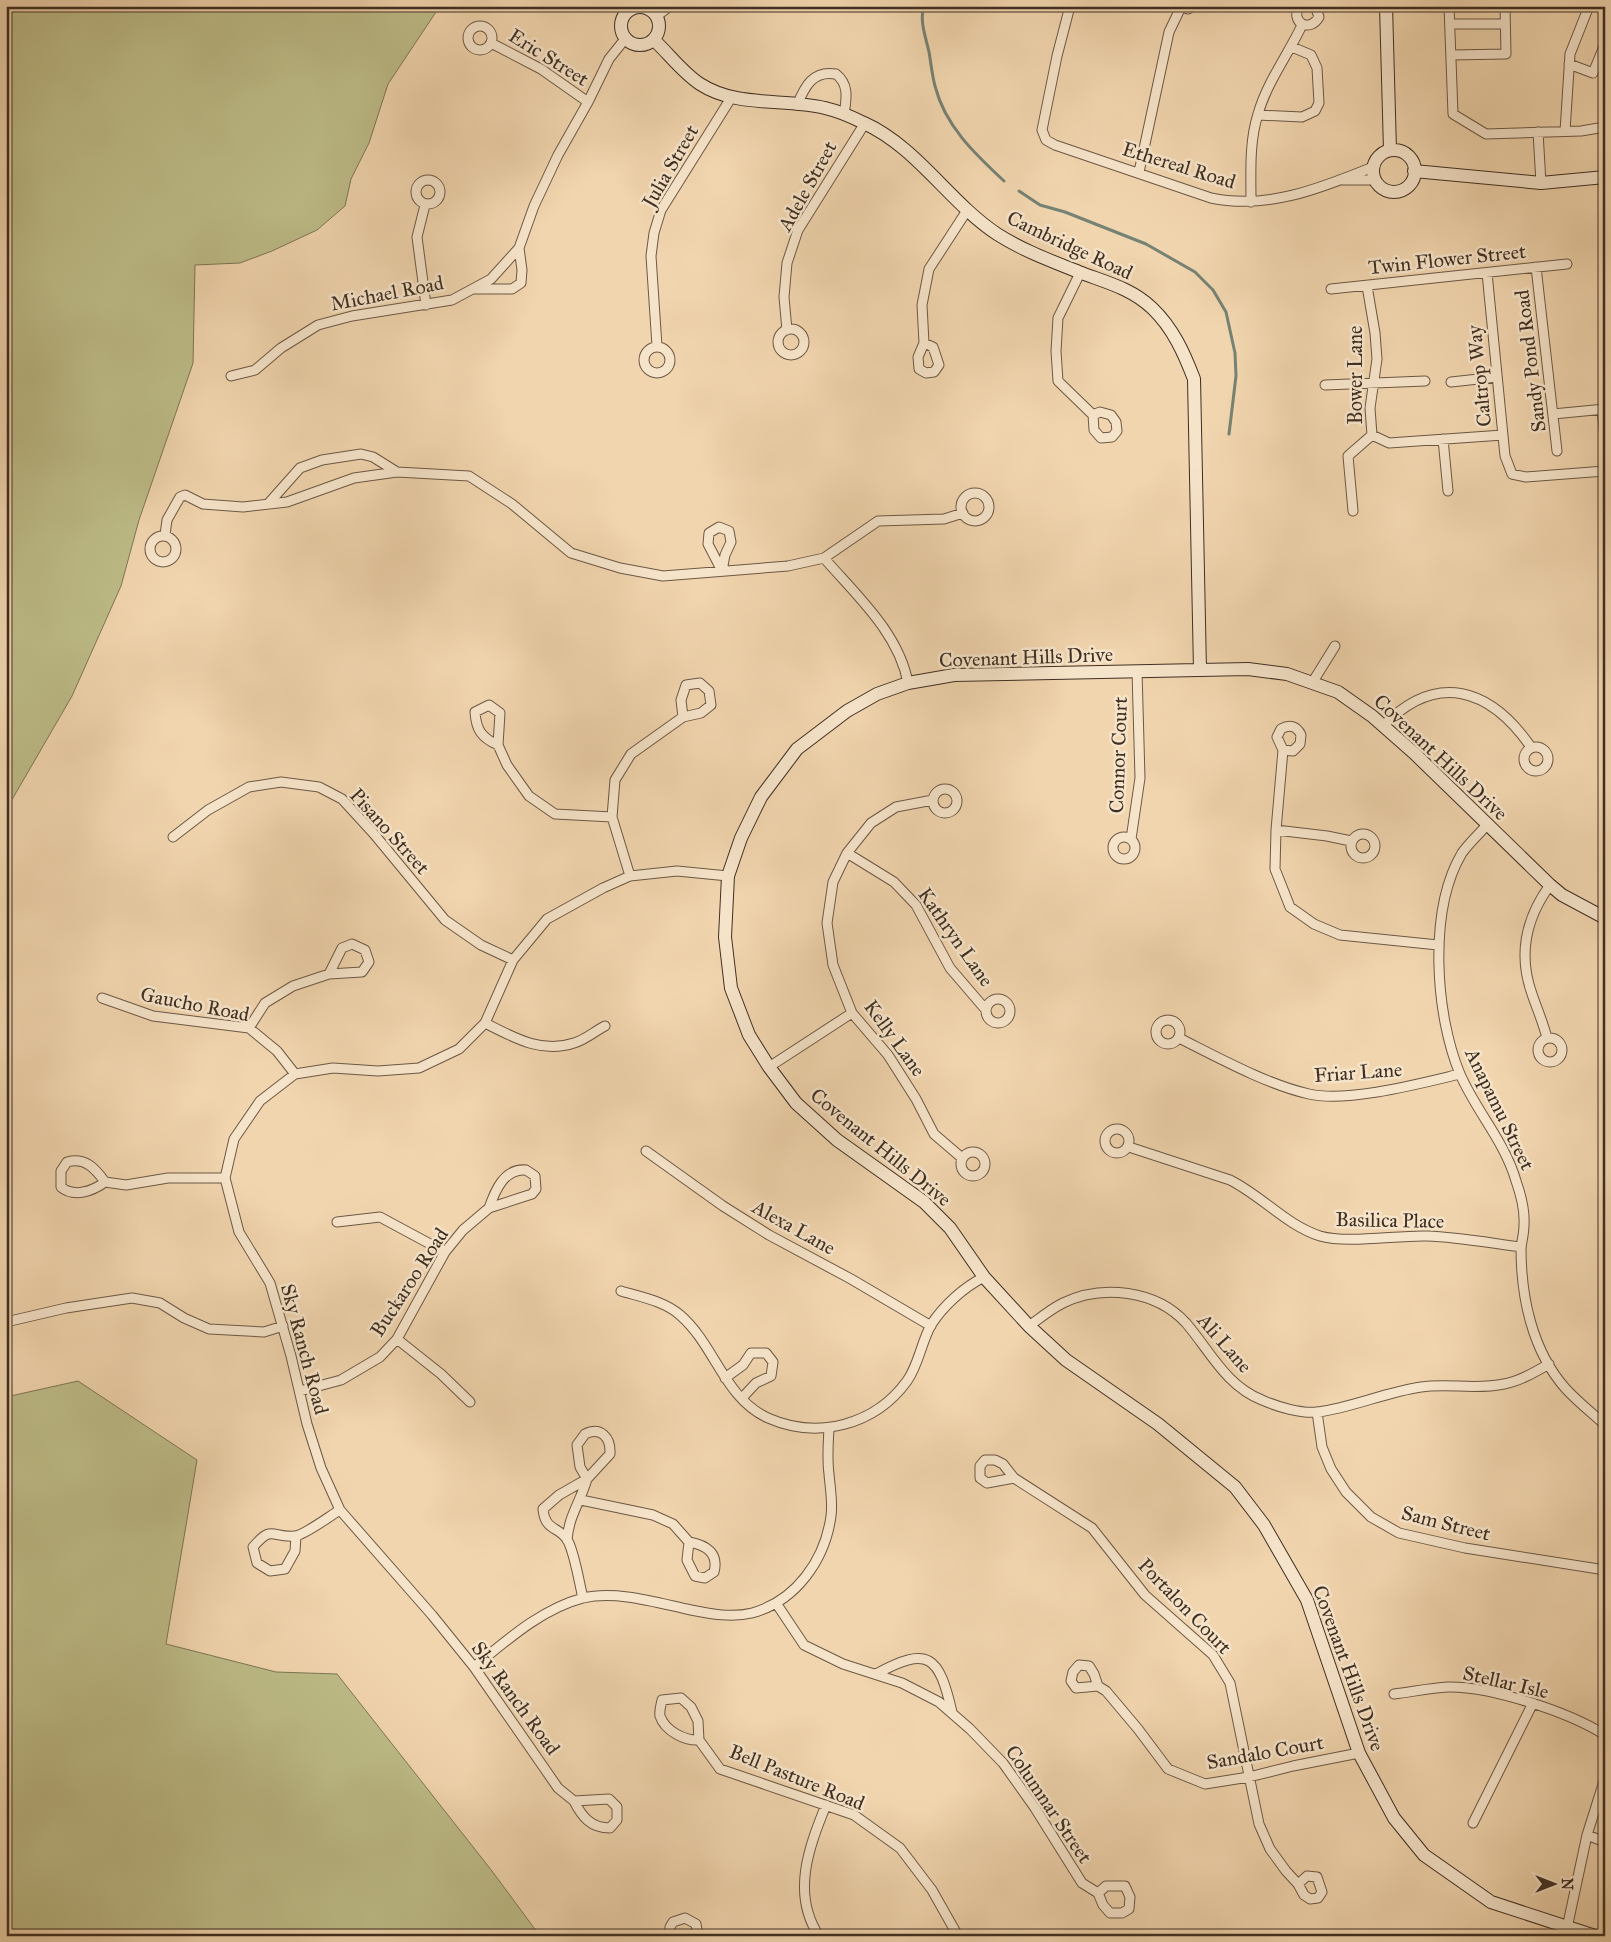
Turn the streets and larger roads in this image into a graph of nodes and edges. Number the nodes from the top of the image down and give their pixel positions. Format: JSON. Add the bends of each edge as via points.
{"nodes":[{"id":1,"x":670,"y":6,"type":"edge"},
{"id":2,"x":1070,"y":6,"type":"edge"},
{"id":3,"x":1193,"y":6,"type":"edge"},
{"id":4,"x":1299,"y":6,"type":"edge"},
{"id":5,"x":1315,"y":6,"type":"edge"},
{"id":6,"x":1386,"y":6,"type":"edge"},
{"id":7,"x":1449,"y":6,"type":"edge"},
{"id":8,"x":1505,"y":6,"type":"edge"},
{"id":9,"x":1589,"y":6,"type":"edge"},
{"id":10,"x":1598,"y":6,"type":"edge"},
{"id":11,"x":1181,"y":7,"type":"edge"},
{"id":12,"x":1605,"y":10,"type":"edge"},
{"id":13,"x":656,"y":16,"type":"junction"},
{"id":14,"x":1450,"y":24,"type":"junction"},
{"id":15,"x":1505,"y":24,"type":"junction"},
{"id":16,"x":1302,"y":25,"type":"junction"},
{"id":17,"x":625,"y":39,"type":"junction"},
{"id":18,"x":654,"y":40,"type":"junction"},
{"id":19,"x":491,"y":43,"type":"dead end"},
{"id":20,"x":1605,"y":44,"type":"edge"},
{"id":21,"x":1292,"y":47,"type":"junction"},
{"id":22,"x":1451,"y":55,"type":"junction"},
{"id":23,"x":1569,"y":64,"type":"junction"},
{"id":24,"x":731,"y":98,"type":"junction"},
{"id":25,"x":588,"y":102,"type":"junction"},
{"id":26,"x":797,"y":105,"type":"junction"},
{"id":27,"x":844,"y":115,"type":"junction"},
{"id":28,"x":1258,"y":115,"type":"junction"},
{"id":29,"x":865,"y":123,"type":"junction"},
{"id":30,"x":1605,"y":127,"type":"edge"},
{"id":31,"x":1565,"y":131,"type":"junction"},
{"id":32,"x":1538,"y":132,"type":"junction"},
{"id":33,"x":1390,"y":150,"type":"junction"},
{"id":34,"x":1414,"y":171,"type":"junction"},
{"id":35,"x":1139,"y":172,"type":"junction"},
{"id":36,"x":1374,"y":174,"type":"junction"},
{"id":37,"x":1605,"y":177,"type":"edge"},
{"id":38,"x":1541,"y":183,"type":"junction"},
{"id":39,"x":1251,"y":202,"type":"junction"},
{"id":40,"x":425,"y":205,"type":"dead end"},
{"id":41,"x":968,"y":209,"type":"junction"},
{"id":42,"x":519,"y":248,"type":"junction"},
{"id":43,"x":1567,"y":264,"type":"dead end"},
{"id":44,"x":1536,"y":267,"type":"junction"},
{"id":45,"x":1080,"y":272,"type":"junction"},
{"id":46,"x":1487,"y":273,"type":"junction"},
{"id":47,"x":1367,"y":286,"type":"junction"},
{"id":48,"x":473,"y":289,"type":"junction"},
{"id":49,"x":1331,"y":289,"type":"dead end"},
{"id":50,"x":426,"y":305,"type":"junction"},
{"id":51,"x":787,"y":330,"type":"dead end"},
{"id":52,"x":924,"y":343,"type":"dead end"},
{"id":53,"x":656,"y":346,"type":"dead end"},
{"id":54,"x":231,"y":376,"type":"dead end"},
{"id":55,"x":1497,"y":377,"type":"junction"},
{"id":56,"x":1425,"y":381,"type":"dead end"},
{"id":57,"x":1451,"y":382,"type":"dead end"},
{"id":58,"x":1375,"y":383,"type":"junction"},
{"id":59,"x":1325,"y":385,"type":"dead end"},
{"id":60,"x":1603,"y":409,"type":"edge"},
{"id":61,"x":1553,"y":414,"type":"junction"},
{"id":62,"x":1093,"y":415,"type":"dead end"},
{"id":63,"x":1372,"y":435,"type":"junction"},
{"id":64,"x":1503,"y":435,"type":"junction"},
{"id":65,"x":1605,"y":438,"type":"edge"},
{"id":66,"x":1443,"y":439,"type":"junction"},
{"id":67,"x":1557,"y":451,"type":"dead end"},
{"id":68,"x":1605,"y":471,"type":"edge"},
{"id":69,"x":397,"y":472,"type":"junction"},
{"id":70,"x":1448,"y":491,"type":"dead end"},
{"id":71,"x":268,"y":504,"type":"junction"},
{"id":72,"x":1353,"y":511,"type":"dead end"},
{"id":73,"x":963,"y":513,"type":"dead end"},
{"id":74,"x":165,"y":535,"type":"dead end"},
{"id":75,"x":824,"y":558,"type":"junction"},
{"id":76,"x":1335,"y":646,"type":"dead end"},
{"id":77,"x":1200,"y":670,"type":"junction"},
{"id":78,"x":1137,"y":671,"type":"junction"},
{"id":79,"x":908,"y":683,"type":"junction"},
{"id":80,"x":1312,"y":683,"type":"junction"},
{"id":81,"x":683,"y":717,"type":"dead end"},
{"id":82,"x":1383,"y":726,"type":"junction"},
{"id":83,"x":498,"y":745,"type":"dead end"},
{"id":84,"x":1531,"y":747,"type":"dead end"},
{"id":85,"x":1283,"y":750,"type":"dead end"},
{"id":86,"x":933,"y":800,"type":"dead end"},
{"id":87,"x":612,"y":816,"type":"junction"},
{"id":88,"x":1487,"y":825,"type":"junction"},
{"id":89,"x":1276,"y":830,"type":"junction"},
{"id":90,"x":174,"y":837,"type":"dead end"},
{"id":91,"x":1131,"y":839,"type":"dead end"},
{"id":92,"x":1351,"y":841,"type":"dead end"},
{"id":93,"x":847,"y":853,"type":"junction"},
{"id":94,"x":630,"y":876,"type":"junction"},
{"id":95,"x":728,"y":876,"type":"junction"},
{"id":96,"x":1550,"y":885,"type":"junction"},
{"id":97,"x":1603,"y":915,"type":"edge"},
{"id":98,"x":1438,"y":945,"type":"junction"},
{"id":99,"x":513,"y":960,"type":"junction"},
{"id":100,"x":329,"y":974,"type":"junction"},
{"id":101,"x":102,"y":998,"type":"dead end"},
{"id":102,"x":986,"y":1010,"type":"dead end"},
{"id":103,"x":852,"y":1013,"type":"junction"},
{"id":104,"x":485,"y":1023,"type":"junction"},
{"id":105,"x":605,"y":1026,"type":"dead end"},
{"id":106,"x":249,"y":1028,"type":"junction"},
{"id":107,"x":1179,"y":1038,"type":"dead end"},
{"id":108,"x":1547,"y":1038,"type":"dead end"},
{"id":109,"x":769,"y":1067,"type":"junction"},
{"id":110,"x":295,"y":1074,"type":"junction"},
{"id":111,"x":1460,"y":1074,"type":"junction"},
{"id":112,"x":1128,"y":1147,"type":"dead end"},
{"id":113,"x":646,"y":1151,"type":"dead end"},
{"id":114,"x":962,"y":1158,"type":"dead end"},
{"id":115,"x":226,"y":1178,"type":"junction"},
{"id":116,"x":105,"y":1182,"type":"junction"},
{"id":117,"x":488,"y":1208,"type":"junction"},
{"id":118,"x":337,"y":1222,"type":"dead end"},
{"id":119,"x":1521,"y":1247,"type":"junction"},
{"id":120,"x":445,"y":1252,"type":"junction"},
{"id":121,"x":984,"y":1277,"type":"junction"},
{"id":122,"x":621,"y":1291,"type":"dead end"},
{"id":123,"x":6,"y":1322,"type":"edge"},
{"id":124,"x":283,"y":1326,"type":"junction"},
{"id":125,"x":931,"y":1326,"type":"junction"},
{"id":126,"x":1029,"y":1326,"type":"junction"},
{"id":127,"x":397,"y":1339,"type":"junction"},
{"id":128,"x":1549,"y":1364,"type":"junction"},
{"id":129,"x":725,"y":1378,"type":"junction"},
{"id":130,"x":300,"y":1391,"type":"junction"},
{"id":131,"x":742,"y":1398,"type":"junction"},
{"id":132,"x":470,"y":1402,"type":"dead end"},
{"id":133,"x":1317,"y":1412,"type":"junction"},
{"id":134,"x":1605,"y":1425,"type":"edge"},
{"id":135,"x":828,"y":1429,"type":"junction"},
{"id":136,"x":1014,"y":1478,"type":"dead end"},
{"id":137,"x":587,"y":1479,"type":"junction"},
{"id":138,"x":581,"y":1500,"type":"junction"},
{"id":139,"x":340,"y":1510,"type":"junction"},
{"id":140,"x":296,"y":1536,"type":"junction"},
{"id":141,"x":567,"y":1540,"type":"junction"},
{"id":142,"x":688,"y":1542,"type":"dead end"},
{"id":143,"x":1605,"y":1570,"type":"edge"},
{"id":144,"x":583,"y":1598,"type":"junction"},
{"id":145,"x":776,"y":1603,"type":"junction"},
{"id":146,"x":474,"y":1667,"type":"junction"},
{"id":147,"x":876,"y":1674,"type":"junction"},
{"id":148,"x":1098,"y":1686,"type":"dead end"},
{"id":149,"x":1394,"y":1694,"type":"dead end"},
{"id":150,"x":1533,"y":1703,"type":"junction"},
{"id":151,"x":952,"y":1712,"type":"junction"},
{"id":152,"x":1605,"y":1735,"type":"edge"},
{"id":153,"x":699,"y":1740,"type":"junction"},
{"id":154,"x":1360,"y":1753,"type":"junction"},
{"id":155,"x":1249,"y":1777,"type":"junction"},
{"id":156,"x":1605,"y":1778,"type":"edge"},
{"id":157,"x":574,"y":1801,"type":"junction"},
{"id":158,"x":826,"y":1806,"type":"junction"},
{"id":159,"x":1473,"y":1823,"type":"dead end"},
{"id":160,"x":1587,"y":1836,"type":"junction"},
{"id":161,"x":1605,"y":1842,"type":"edge"},
{"id":162,"x":1298,"y":1884,"type":"dead end"},
{"id":163,"x":1098,"y":1893,"type":"dead end"},
{"id":164,"x":1567,"y":1928,"type":"junction"},
{"id":165,"x":670,"y":1936,"type":"edge"},
{"id":166,"x":698,"y":1936,"type":"edge"},
{"id":167,"x":819,"y":1936,"type":"edge"},
{"id":168,"x":958,"y":1936,"type":"edge"},
{"id":169,"x":1595,"y":1936,"type":"edge"}],
"edges":[{"from":1,"to":13,"type":"street"},
{"from":2,"to":35,"type":"street","name":"Ethereal Road","via":[[1042,130],[1046,140]]},
{"from":3,"to":11,"type":"street","via":[[1188,9]]},
{"from":4,"to":16,"type":"street","via":[[1297,19]]},
{"from":5,"to":16,"type":"street","via":[[1319,17],[1315,23]]},
{"from":6,"to":33,"type":"street"},
{"from":7,"to":14,"type":"street"},
{"from":8,"to":15,"type":"street"},
{"from":9,"to":23,"type":"street"},
{"from":10,"to":12,"type":"street"},
{"from":11,"to":35,"type":"street","via":[[1169,32]]},
{"from":13,"to":17,"type":"street","via":[[640,6],[628,10],[620,27]]},
{"from":13,"to":18,"type":"street","via":[[659,28]]},
{"from":14,"to":15,"type":"street"},
{"from":14,"to":22,"type":"street"},
{"from":15,"to":22,"type":"street","via":[[1506,54]]},
{"from":16,"to":21,"type":"street"},
{"from":17,"to":18,"type":"street","via":[[642,46]]},
{"from":17,"to":25,"type":"street","name":"Michael Road","via":[[608,58]]},
{"from":18,"to":24,"type":"street","name":"Cambridge Road","via":[[700,84]]},
{"from":19,"to":25,"type":"street","name":"Eric Street","via":[[541,69]]},
{"from":20,"to":23,"type":"street","via":[[1593,73]]},
{"from":21,"to":28,"type":"street","via":[[1268,88]]},
{"from":21,"to":28,"type":"street","via":[[1311,55],[1317,68],[1319,103],[1315,112],[1302,117]]},
{"from":22,"to":32,"type":"street","via":[[1453,114],[1486,134]]},
{"from":23,"to":31,"type":"street"},
{"from":24,"to":26,"type":"street","name":"Cambridge Road"},
{"from":24,"to":53,"type":"street","name":"Julia Street","via":[[661,210],[654,233],[651,256]]},
{"from":25,"to":42,"type":"street","name":"Michael Road","via":[[558,155]]},
{"from":26,"to":27,"type":"street","name":"Cambridge Road","via":[[825,108]]},
{"from":26,"to":27,"type":"street","via":[[809,82],[818,75],[836,74],[846,88]]},
{"from":27,"to":29,"type":"street","name":"Cambridge Road"},
{"from":28,"to":39,"type":"street","via":[[1252,148]]},
{"from":29,"to":41,"type":"street","name":"Cambridge Road","via":[[922,164]]},
{"from":29,"to":51,"type":"street","name":"Adele Street","via":[[798,230],[787,263],[784,297]]},
{"from":30,"to":31,"type":"street"},
{"from":31,"to":32,"type":"street"},
{"from":32,"to":38,"type":"street"},
{"from":33,"to":34,"type":"street","via":[[1407,155]]},
{"from":33,"to":36,"type":"street","via":[[1379,156]]},
{"from":34,"to":36,"type":"street","via":[[1411,182],[1401,190],[1389,191]]},
{"from":34,"to":38,"type":"street"},
{"from":35,"to":39,"type":"street","name":"Ethereal Road","via":[[1212,198],[1236,203]]},
{"from":36,"to":39,"type":"street","name":"Ethereal Road","via":[[1276,199]]},
{"from":37,"to":38,"type":"street"},
{"from":40,"to":50,"type":"street","via":[[417,237]]},
{"from":41,"to":45,"type":"street","name":"Cambridge Road","via":[[996,233]]},
{"from":41,"to":52,"type":"street","via":[[929,269],[922,305]]},
{"from":42,"to":48,"type":"street","name":"Michael Road","via":[[491,279]]},
{"from":42,"to":48,"type":"street","name":"Michael Road","via":[[520,283],[512,289]]},
{"from":43,"to":44,"type":"street","name":"Twin Flower Street"},
{"from":44,"to":46,"type":"street","name":"Twin Flower Street"},
{"from":44,"to":61,"type":"street","name":"Sandy Pond Road"},
{"from":45,"to":62,"type":"street","via":[[1058,318],[1058,381]]},
{"from":45,"to":77,"type":"street","name":"Cambridge Road","via":[[1121,286],[1152,308],[1174,334],[1194,379]]},
{"from":46,"to":47,"type":"street","name":"Twin Flower Street"},
{"from":46,"to":55,"type":"street","name":"Caltrop Way"},
{"from":47,"to":49,"type":"street","name":"Twin Flower Street"},
{"from":47,"to":58,"type":"street","name":"Bower Lane","via":[[1376,334]]},
{"from":48,"to":50,"type":"street","name":"Michael Road","via":[[452,300]]},
{"from":50,"to":54,"type":"street","name":"Michael Road","via":[[352,316],[318,326],[281,348],[255,370]]},
{"from":55,"to":57,"type":"street"},
{"from":55,"to":64,"type":"street","name":"Caltrop Way"},
{"from":56,"to":58,"type":"street"},
{"from":58,"to":59,"type":"street"},
{"from":58,"to":63,"type":"street","name":"Bower Lane","via":[[1370,408]]},
{"from":60,"to":61,"type":"street"},
{"from":60,"to":65,"type":"street"},
{"from":61,"to":67,"type":"street","name":"Sandy Pond Road"},
{"from":63,"to":66,"type":"street","name":"Bower Lane","via":[[1389,443]]},
{"from":63,"to":72,"type":"street","name":"Bower Lane","via":[[1348,456]]},
{"from":64,"to":66,"type":"street","name":"Bower Lane"},
{"from":64,"to":68,"type":"street","name":"Caltrop Way","via":[[1505,456],[1512,474],[1526,477]]},
{"from":66,"to":70,"type":"street"},
{"from":69,"to":71,"type":"street","via":[[354,478],[287,502]]},
{"from":69,"to":71,"type":"street","via":[[373,457],[361,454],[322,460],[300,468]]},
{"from":69,"to":75,"type":"street","via":[[469,476],[512,504],[571,553],[620,568],[663,576],[696,575],[788,566]]},
{"from":71,"to":74,"type":"street","via":[[203,504],[185,495],[178,497],[167,520]]},
{"from":73,"to":75,"type":"street","via":[[944,519],[878,521]]},
{"from":75,"to":79,"type":"street","via":[[887,632],[906,668]]},
{"from":76,"to":80,"type":"street"},
{"from":77,"to":78,"type":"street","name":"Covenant Hills Drive"},
{"from":77,"to":80,"type":"street","name":"Covenant Hills Drive","via":[[1248,669],[1287,674]]},
{"from":78,"to":79,"type":"street","name":"Covenant Hills Drive","via":[[954,675]]},
{"from":78,"to":91,"type":"street","name":"Connor Court","via":[[1140,778]]},
{"from":79,"to":95,"type":"street","name":"Covenant Hills Drive","via":[[877,694],[847,711],[797,749],[761,797],[741,838]]},
{"from":80,"to":82,"type":"street","name":"Covenant Hills Drive","via":[[1338,692]]},
{"from":81,"to":87,"type":"street","via":[[631,754],[615,780]]},
{"from":82,"to":84,"type":"street","via":[[1417,700],[1464,694],[1499,710]]},
{"from":82,"to":88,"type":"street","name":"Covenant Hills Drive"},
{"from":83,"to":87,"type":"street","via":[[507,765],[530,796],[555,814]]},
{"from":85,"to":89,"type":"street"},
{"from":86,"to":93,"type":"street","name":"Kelly Lane","via":[[896,807],[871,823]]},
{"from":87,"to":94,"type":"street"},
{"from":88,"to":96,"type":"street","name":"Covenant Hills Drive"},
{"from":88,"to":98,"type":"street","name":"Anapamu Street","via":[[1462,853],[1445,896]]},
{"from":89,"to":92,"type":"street"},
{"from":89,"to":98,"type":"street","via":[[1275,869],[1290,907],[1314,924],[1340,935]]},
{"from":90,"to":99,"type":"street","name":"Pisano Street","via":[[208,810],[249,787],[282,782],[319,787],[342,799],[445,920],[481,945]]},
{"from":93,"to":102,"type":"street","name":"Kathryn Lane","via":[[894,882],[916,905],[950,968]]},
{"from":93,"to":103,"type":"street","name":"Kelly Lane","via":[[833,882],[827,924],[833,965]]},
{"from":94,"to":95,"type":"street","name":"Sky Ranch Road","via":[[677,870]]},
{"from":94,"to":99,"type":"street","name":"Sky Ranch Road","via":[[547,919]]},
{"from":95,"to":109,"type":"street","name":"Covenant Hills Drive","via":[[725,937],[731,988],[749,1035]]},
{"from":96,"to":97,"type":"street","name":"Covenant Hills Drive"},
{"from":96,"to":108,"type":"street","via":[[1534,911],[1525,942],[1525,969]]},
{"from":98,"to":111,"type":"street","name":"Anapamu Street","via":[[1440,988],[1449,1038]]},
{"from":99,"to":104,"type":"street","name":"Sky Ranch Road"},
{"from":100,"to":100,"type":"street","via":[[342,948],[352,944],[365,950],[369,962],[362,972]]},
{"from":100,"to":106,"type":"street","via":[[292,986],[265,1003]]},
{"from":101,"to":106,"type":"street","name":"Gaucho Road","via":[[153,1016]]},
{"from":103,"to":109,"type":"street"},
{"from":103,"to":114,"type":"street","name":"Kelly Lane","via":[[888,1054],[934,1134]]},
{"from":104,"to":105,"type":"street","via":[[523,1042],[551,1048],[575,1043]]},
{"from":104,"to":110,"type":"street","name":"Sky Ranch Road","via":[[459,1049],[419,1068],[378,1071],[332,1068]]},
{"from":106,"to":110,"type":"street","name":"Gaucho Road","via":[[276,1051]]},
{"from":107,"to":111,"type":"street","name":"Friar Lane","via":[[1278,1084],[1310,1094],[1334,1095],[1410,1086]]},
{"from":109,"to":121,"type":"street","name":"Covenant Hills Drive","via":[[796,1103],[837,1140],[924,1202],[950,1228]]},
{"from":110,"to":115,"type":"street","name":"Sky Ranch Road","via":[[260,1101],[234,1138]]},
{"from":111,"to":119,"type":"street","name":"Anapamu Street","via":[[1516,1178],[1524,1226]]},
{"from":112,"to":119,"type":"street","name":"Basilica Place","via":[[1230,1180],[1290,1222],[1320,1236],[1436,1236]]},
{"from":113,"to":125,"type":"street","name":"Alexa Lane","via":[[769,1235]]},
{"from":115,"to":116,"type":"street","via":[[168,1178],[126,1184]]},
{"from":115,"to":124,"type":"street","name":"Sky Ranch Road","via":[[239,1232],[270,1283]]},
{"from":116,"to":116,"type":"street","via":[[84,1192],[66,1191],[62,1187],[60,1171],[67,1162],[80,1160],[88,1163]]},
{"from":117,"to":117,"type":"street","name":"Buckaroo Road","via":[[497,1188],[515,1170],[526,1170],[535,1176],[536,1189],[532,1194]]},
{"from":117,"to":120,"type":"street","name":"Buckaroo Road","via":[[463,1230]]},
{"from":118,"to":120,"type":"street","via":[[380,1217]]},
{"from":119,"to":128,"type":"street","name":"Anapamu Street","via":[[1531,1325]]},
{"from":120,"to":127,"type":"street","name":"Buckaroo Road"},
{"from":121,"to":125,"type":"street","via":[[957,1295]]},
{"from":121,"to":126,"type":"street","name":"Covenant Hills Drive"},
{"from":122,"to":129,"type":"street","via":[[658,1302],[681,1315]]},
{"from":123,"to":124,"type":"street","via":[[66,1308],[132,1298],[160,1304],[209,1329],[264,1332]]},
{"from":124,"to":130,"type":"street","name":"Sky Ranch Road"},
{"from":125,"to":135,"type":"street","via":[[912,1373],[887,1404],[865,1417]]},
{"from":126,"to":133,"type":"street","name":"Ali Lane","via":[[1063,1303],[1078,1298],[1103,1292],[1142,1296],[1174,1312],[1221,1369],[1245,1391],[1278,1406]]},
{"from":126,"to":154,"type":"street","name":"Covenant Hills Drive","via":[[1066,1360],[1192,1450],[1235,1487],[1258,1517],[1307,1600]]},
{"from":127,"to":130,"type":"street","name":"Buckaroo Road","via":[[380,1357],[357,1372]]},
{"from":127,"to":132,"type":"street"},
{"from":128,"to":133,"type":"street","name":"Ali Lane","via":[[1506,1384],[1422,1387]]},
{"from":128,"to":134,"type":"street","name":"Anapamu Street","via":[[1566,1388]]},
{"from":129,"to":131,"type":"street"},
{"from":129,"to":131,"type":"street","via":[[743,1365],[751,1353],[766,1353],[773,1362],[771,1376],[756,1383]]},
{"from":130,"to":139,"type":"street","name":"Sky Ranch Road","via":[[321,1468]]},
{"from":131,"to":135,"type":"street","via":[[775,1421]]},
{"from":133,"to":143,"type":"street","name":"Sam Street","via":[[1322,1447],[1346,1492],[1371,1517],[1400,1533],[1465,1548]]},
{"from":135,"to":145,"type":"street","via":[[832,1514],[824,1547],[801,1585]]},
{"from":136,"to":155,"type":"street","name":"Portalon Court","via":[[1092,1528],[1145,1596],[1213,1655],[1230,1683]]},
{"from":137,"to":137,"type":"street","via":[[580,1467],[577,1445],[585,1434],[598,1432],[608,1440],[610,1454]]},
{"from":137,"to":138,"type":"street"},
{"from":137,"to":141,"type":"street","via":[[559,1495],[543,1509],[549,1527]]},
{"from":138,"to":141,"type":"street","via":[[571,1514]]},
{"from":138,"to":142,"type":"street","via":[[653,1514],[672,1524]]},
{"from":139,"to":140,"type":"street"},
{"from":139,"to":146,"type":"street","name":"Sky Ranch Road"},
{"from":140,"to":140,"type":"street","via":[[295,1551],[285,1569],[270,1571],[257,1563],[253,1547],[264,1535]]},
{"from":141,"to":144,"type":"street"},
{"from":144,"to":145,"type":"street","via":[[632,1597],[722,1615],[751,1613]]},
{"from":144,"to":146,"type":"street","via":[[515,1633]]},
{"from":145,"to":147,"type":"street","name":"Columnar Street","via":[[804,1644],[843,1664]]},
{"from":146,"to":157,"type":"street","name":"Sky Ranch Road","via":[[558,1788]]},
{"from":147,"to":151,"type":"street","name":"Columnar Street","via":[[902,1683]]},
{"from":147,"to":151,"type":"street","via":[[897,1663],[925,1659],[934,1664],[943,1677]]},
{"from":148,"to":155,"type":"street","name":"Sandalo Court","via":[[1138,1728],[1168,1769],[1205,1784]]},
{"from":149,"to":150,"type":"street","name":"Stellar Isle","via":[[1449,1687]]},
{"from":150,"to":152,"type":"street","name":"Stellar Isle","via":[[1586,1723]]},
{"from":150,"to":159,"type":"street"},
{"from":151,"to":163,"type":"street","name":"Columnar Street","via":[[1003,1763],[1082,1883]]},
{"from":153,"to":153,"type":"street","name":"Bell Pasture Road","via":[[698,1721],[691,1707],[681,1698],[662,1700],[659,1714],[665,1726],[688,1741]]},
{"from":153,"to":158,"type":"street","name":"Bell Pasture Road","via":[[720,1769]]},
{"from":154,"to":155,"type":"street","name":"Sandalo Court"},
{"from":154,"to":164,"type":"street","name":"Covenant Hills Drive","via":[[1394,1818],[1424,1855],[1491,1902]]},
{"from":155,"to":162,"type":"street","name":"Portalon Court","via":[[1259,1824],[1270,1849]]},
{"from":156,"to":160,"type":"street"},
{"from":157,"to":157,"type":"street","name":"Sky Ranch Road","via":[[581,1814],[598,1828],[610,1828],[616,1820],[617,1807],[608,1799]]},
{"from":158,"to":167,"type":"street","via":[[808,1853],[804,1877],[806,1904]]},
{"from":158,"to":168,"type":"street","name":"Bell Pasture Road","via":[[854,1815],[900,1848],[932,1890]]},
{"from":160,"to":161,"type":"street"},
{"from":160,"to":164,"type":"street"},
{"from":164,"to":169,"type":"street","name":"Covenant Hills Drive"},
{"from":165,"to":166,"type":"street","via":[[673,1922],[685,1918],[696,1924]]}]}
